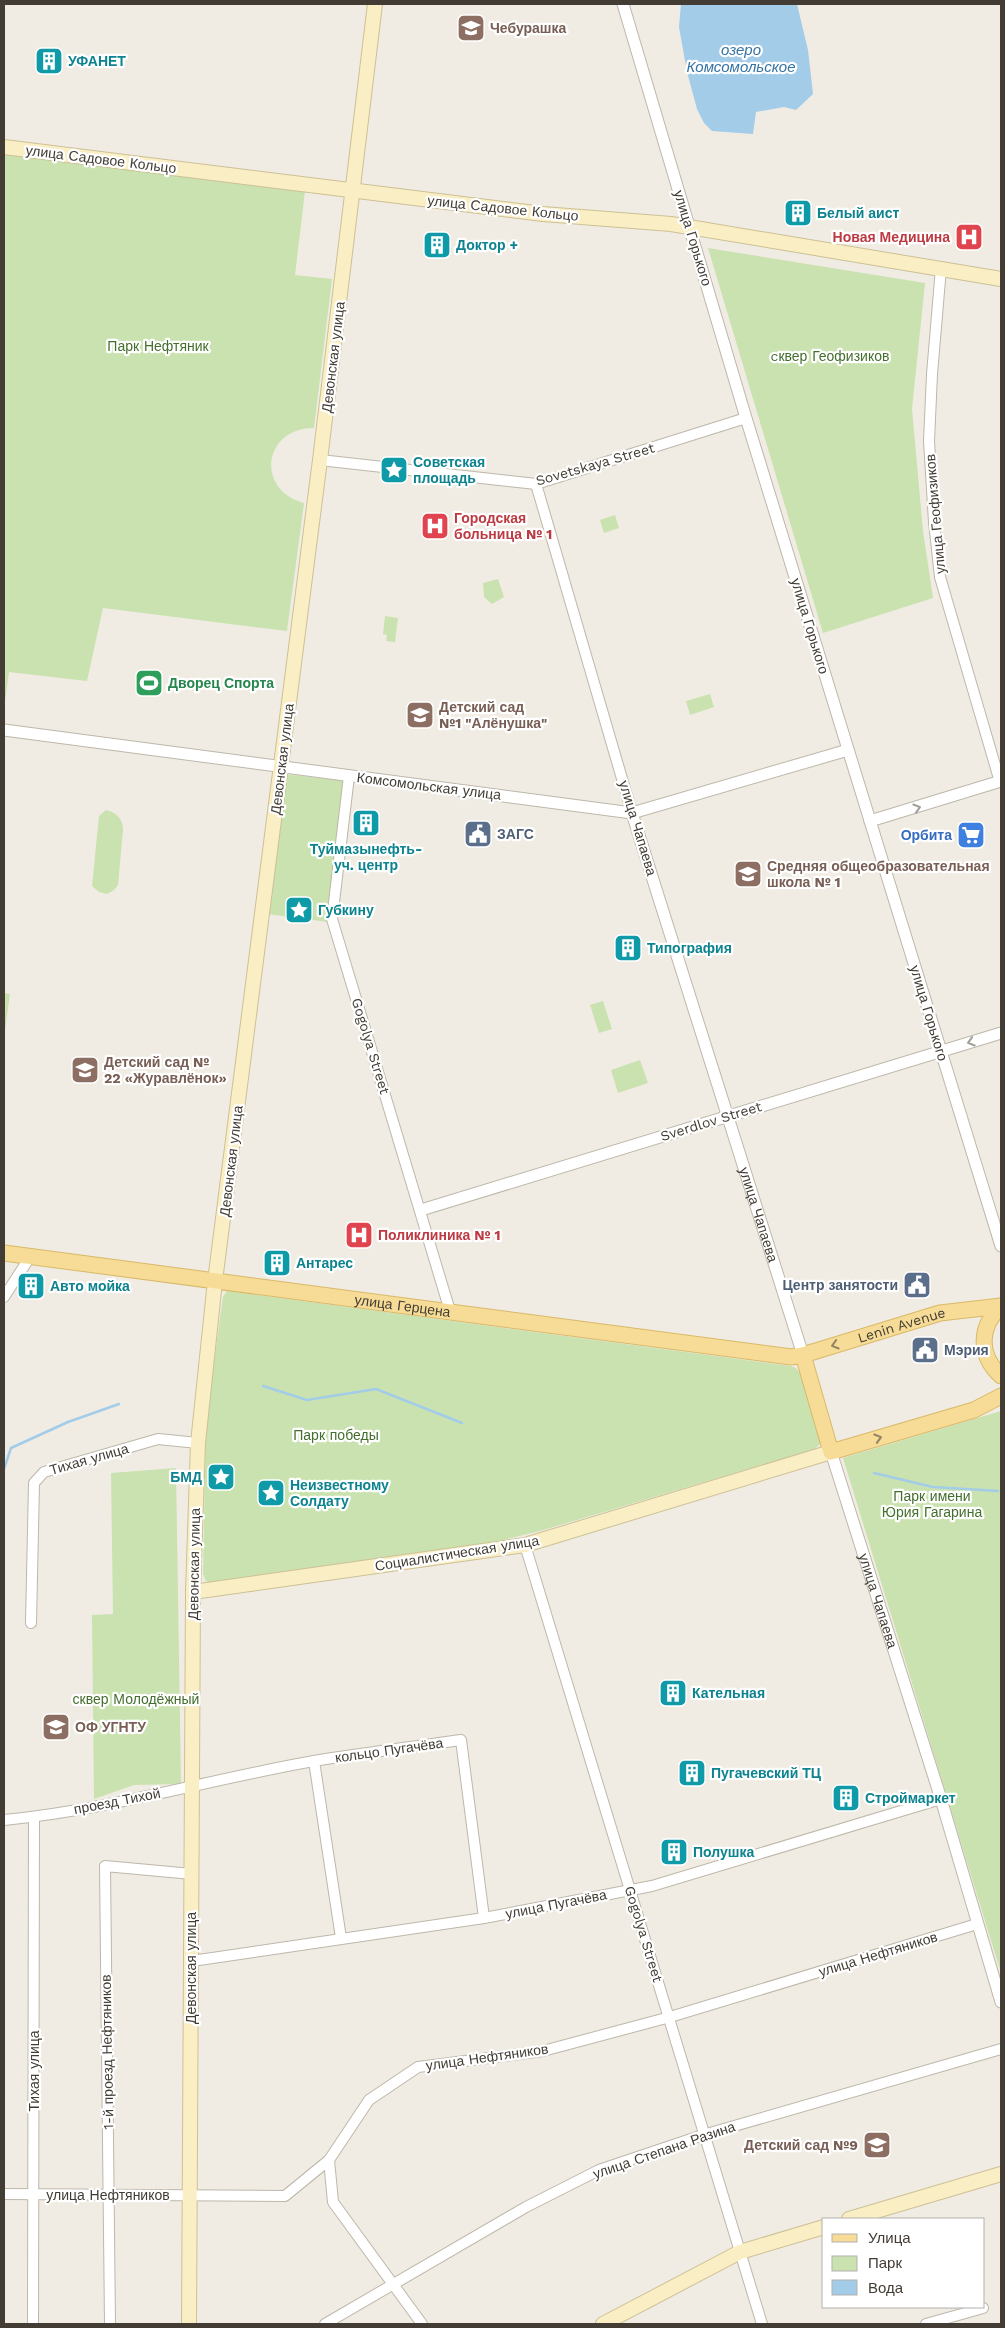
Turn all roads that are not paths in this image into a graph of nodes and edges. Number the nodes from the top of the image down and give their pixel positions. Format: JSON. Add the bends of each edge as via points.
{"nodes":[{"id":1,"x":375,"y":4,"type":"edge"},
{"id":2,"x":623,"y":4,"type":"edge"},
{"id":3,"x":4,"y":146,"type":"edge"},
{"id":4,"x":353,"y":190,"type":"junction"},
{"id":5,"x":689,"y":226,"type":"junction"},
{"id":6,"x":941,"y":268,"type":"junction"},
{"id":7,"x":1001,"y":279,"type":"edge"},
{"id":8,"x":746,"y":418,"type":"junction"},
{"id":9,"x":320,"y":460,"type":"junction"},
{"id":10,"x":536,"y":484,"type":"junction"},
{"id":11,"x":4,"y":730,"type":"edge"},
{"id":12,"x":848,"y":750,"type":"junction"},
{"id":13,"x":280,"y":767,"type":"junction"},
{"id":14,"x":350,"y":776,"type":"junction"},
{"id":15,"x":1001,"y":782,"type":"edge"},
{"id":16,"x":632,"y":813,"type":"junction"},
{"id":17,"x":870,"y":821,"type":"junction"},
{"id":18,"x":1001,"y":1033,"type":"edge"},
{"id":19,"x":941,"y":1050,"type":"junction"},
{"id":20,"x":728,"y":1115,"type":"junction"},
{"id":21,"x":421,"y":1210,"type":"junction"},
{"id":22,"x":1001,"y":1246,"type":"edge"},
{"id":23,"x":4,"y":1253,"type":"edge"},
{"id":24,"x":30,"y":1257,"type":"junction"},
{"id":25,"x":215,"y":1282,"type":"junction"},
{"id":26,"x":4,"y":1297,"type":"edge"},
{"id":27,"x":1001,"y":1306,"type":"edge"},
{"id":28,"x":450,"y":1311,"type":"junction"},
{"id":29,"x":803,"y":1355,"type":"junction"},
{"id":30,"x":1001,"y":1376,"type":"edge"},
{"id":31,"x":1001,"y":1396,"type":"edge"},
{"id":32,"x":198,"y":1442,"type":"junction"},
{"id":33,"x":831,"y":1452,"type":"junction"},
{"id":34,"x":525,"y":1545,"type":"junction"},
{"id":35,"x":193,"y":1592,"type":"junction"},
{"id":36,"x":31,"y":1623,"type":"dead end"},
{"id":37,"x":314,"y":1761,"type":"junction"},
{"id":38,"x":196,"y":1786,"type":"junction"},
{"id":39,"x":940,"y":1799,"type":"junction"},
{"id":40,"x":34,"y":1817,"type":"junction"},
{"id":41,"x":4,"y":1820,"type":"edge"},
{"id":42,"x":192,"y":1874,"type":"junction"},
{"id":43,"x":631,"y":1890,"type":"junction"},
{"id":44,"x":484,"y":1918,"type":"junction"},
{"id":45,"x":977,"y":1924,"type":"junction"},
{"id":46,"x":342,"y":1938,"type":"junction"},
{"id":47,"x":192,"y":1960,"type":"junction"},
{"id":48,"x":1001,"y":2002,"type":"edge"},
{"id":49,"x":670,"y":2017,"type":"junction"},
{"id":50,"x":1001,"y":2049,"type":"edge"},
{"id":51,"x":704,"y":2134,"type":"junction"},
{"id":52,"x":328,"y":2160,"type":"junction"},
{"id":53,"x":1001,"y":2174,"type":"edge"},
{"id":54,"x":4,"y":2194,"type":"edge"},
{"id":55,"x":34,"y":2194,"type":"junction"},
{"id":56,"x":110,"y":2194,"type":"junction"},
{"id":57,"x":188,"y":2195,"type":"junction"},
{"id":58,"x":852,"y":2218,"type":"edge"},
{"id":59,"x":822,"y":2228,"type":"edge"},
{"id":60,"x":740,"y":2252,"type":"junction"},
{"id":61,"x":392,"y":2284,"type":"junction"},
{"id":62,"x":983,"y":2308,"type":"dead end"},
{"id":63,"x":33,"y":2324,"type":"edge"},
{"id":64,"x":110,"y":2324,"type":"edge"},
{"id":65,"x":189,"y":2324,"type":"edge"},
{"id":66,"x":325,"y":2324,"type":"edge"},
{"id":67,"x":422,"y":2324,"type":"edge"},
{"id":68,"x":603,"y":2324,"type":"edge"},
{"id":69,"x":762,"y":2324,"type":"edge"},
{"id":70,"x":926,"y":2324,"type":"edge"}],
"edges":[{"from":1,"to":4,"type":"main road","name":"Девонская улица"},
{"from":2,"to":5,"type":"street","name":"улица Горького"},
{"from":3,"to":4,"type":"main road","name":"улица Садовое Кольцо"},
{"from":4,"to":5,"type":"main road","name":"улица Садовое Кольцо","via":[[543,214]]},
{"from":4,"to":9,"type":"main road","name":"Девонская улица"},
{"from":5,"to":6,"type":"main road","name":"улица Садовое Кольцо"},
{"from":5,"to":8,"type":"street","name":"улица Горького"},
{"from":6,"to":7,"type":"main road","name":"улица Садовое Кольцо"},
{"from":6,"to":15,"type":"street","name":"улица Геофизиков","via":[[929,441],[940,577]]},
{"from":8,"to":10,"type":"street","name":"Sovetskaya Street"},
{"from":8,"to":12,"type":"street","name":"улица Горького"},
{"from":9,"to":10,"type":"street","name":"Sovetskaya Street"},
{"from":9,"to":13,"type":"main road","name":"Девонская улица"},
{"from":10,"to":16,"type":"street","name":"улица Чапаева"},
{"from":11,"to":13,"type":"street","name":"Комсомольская улица"},
{"from":12,"to":16,"type":"street","name":"Комсомольская улица"},
{"from":12,"to":17,"type":"street","name":"улица Горького"},
{"from":13,"to":14,"type":"street","name":"Комсомольская улица"},
{"from":13,"to":25,"type":"main road","name":"Девонская улица"},
{"from":14,"to":16,"type":"street","name":"Комсомольская улица"},
{"from":14,"to":21,"type":"street","name":"Gogolya Street","via":[[332,919]]},
{"from":17,"to":15,"type":"street","one_way":true},
{"from":16,"to":20,"type":"street","name":"улица Чапаева"},
{"from":17,"to":19,"type":"street","name":"улица Горького"},
{"from":18,"to":19,"type":"street","name":"Sverdlov Street","one_way":true},
{"from":19,"to":20,"type":"street","name":"Sverdlov Street"},
{"from":19,"to":22,"type":"street","name":"улица Горького"},
{"from":20,"to":21,"type":"street","name":"Sverdlov Street"},
{"from":20,"to":29,"type":"street","name":"улица Чапаева"},
{"from":21,"to":28,"type":"street","name":"Gogolya Street"},
{"from":23,"to":24,"type":"main road","name":"улица Герцена"},
{"from":24,"to":25,"type":"main road","name":"улица Герцена"},
{"from":24,"to":26,"type":"street"},
{"from":25,"to":28,"type":"main road","name":"улица Герцена"},
{"from":25,"to":32,"type":"main road","name":"Девонская улица"},
{"from":27,"to":29,"type":"main road","name":"Lenin Avenue","one_way":true,"via":[[940,1313]]},
{"from":27,"to":30,"type":"main road","via":[[990,1319],[984,1336],[987,1359]]},
{"from":28,"to":29,"type":"main road","name":"улица Герцена","via":[[791,1357]]},
{"from":29,"to":33,"type":"main road","name":"улица Чапаева"},
{"from":33,"to":31,"type":"main road","one_way":true,"via":[[974,1410]]},
{"from":32,"to":35,"type":"main road","name":"Девонская улица"},
{"from":32,"to":36,"type":"street","name":"Тихая улица","via":[[158,1439],[44,1472],[34,1483]]},
{"from":33,"to":34,"type":"main road","name":"Социалистическая улица"},
{"from":33,"to":39,"type":"street","name":"улица Чапаева"},
{"from":34,"to":35,"type":"main road","name":"Социалистическая улица"},
{"from":34,"to":43,"type":"street","name":"Gogolya Street"},
{"from":35,"to":38,"type":"main road","name":"Девонская улица"},
{"from":37,"to":38,"type":"street","name":"кольцо Пугачёва"},
{"from":37,"to":44,"type":"street","name":"кольцо Пугачёва","via":[[461,1740]]},
{"from":37,"to":46,"type":"street"},
{"from":38,"to":40,"type":"street","name":"проезд Тихой"},
{"from":38,"to":42,"type":"main road","name":"Девонская улица"},
{"from":39,"to":43,"type":"street","name":"улица Пугачёва"},
{"from":39,"to":45,"type":"street","name":"улица Чапаева"},
{"from":40,"to":41,"type":"street","name":"проезд Тихой"},
{"from":40,"to":55,"type":"street","name":"Тихая улица"},
{"from":42,"to":47,"type":"main road","name":"Девонская улица"},
{"from":42,"to":56,"type":"street","name":"1-й проезд Нефтяников","via":[[105,1866]]},
{"from":43,"to":44,"type":"street","name":"улица Пугачёва"},
{"from":43,"to":49,"type":"street","name":"Gogolya Street"},
{"from":44,"to":46,"type":"street","name":"улица Пугачёва"},
{"from":45,"to":48,"type":"street","name":"улица Чапаева"},
{"from":45,"to":49,"type":"street","name":"улица Нефтяников"},
{"from":46,"to":47,"type":"street","name":"улица Пугачёва"},
{"from":47,"to":57,"type":"main road","name":"Девонская улица"},
{"from":49,"to":51,"type":"street","name":"Gogolya Street"},
{"from":49,"to":52,"type":"street","name":"улица Нефтяников","via":[[543,2051],[418,2067],[368,2100]]},
{"from":50,"to":51,"type":"street","name":"улица Степана Разина"},
{"from":51,"to":60,"type":"street","name":"Gogolya Street"},
{"from":51,"to":61,"type":"street","name":"улица Степана Разина","via":[[599,2170],[526,2207]]},
{"from":52,"to":57,"type":"street","name":"улица Нефтяников","via":[[286,2196]]},
{"from":52,"to":61,"type":"street","via":[[333,2202]]},
{"from":53,"to":58,"type":"main road"},
{"from":54,"to":55,"type":"street","name":"улица Нефтяников"},
{"from":55,"to":56,"type":"street","name":"улица Нефтяников"},
{"from":55,"to":63,"type":"street","name":"Тихая улица"},
{"from":56,"to":57,"type":"street","name":"улица Нефтяников"},
{"from":56,"to":64,"type":"street","name":"1-й проезд Нефтяников"},
{"from":57,"to":65,"type":"main road","name":"Девонская улица"},
{"from":59,"to":60,"type":"main road"},
{"from":60,"to":68,"type":"main road"},
{"from":60,"to":69,"type":"street","name":"Gogolya Street"},
{"from":61,"to":66,"type":"street","name":"улица Степана Разина"},
{"from":61,"to":67,"type":"street"},
{"from":62,"to":70,"type":"street"}]}
